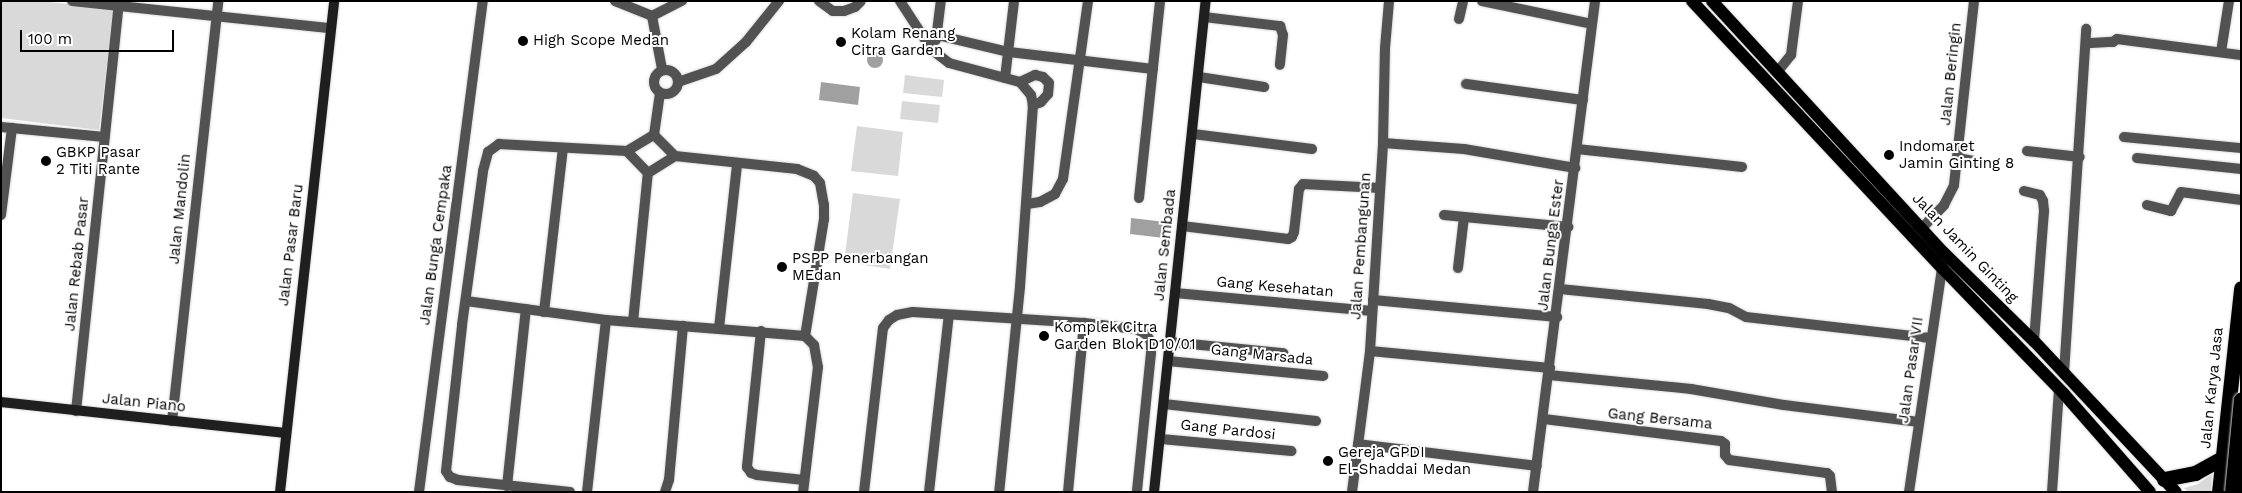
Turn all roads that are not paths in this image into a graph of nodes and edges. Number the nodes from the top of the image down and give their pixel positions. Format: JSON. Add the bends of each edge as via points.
{"nodes":[{"id":1,"x":72,"y":1,"type":"edge"},
{"id":2,"x":218,"y":1,"type":"edge"},
{"id":3,"x":334,"y":1,"type":"edge"},
{"id":4,"x":483,"y":1,"type":"edge"},
{"id":5,"x":682,"y":1,"type":"edge"},
{"id":6,"x":779,"y":1,"type":"edge"},
{"id":7,"x":819,"y":1,"type":"edge"},
{"id":8,"x":861,"y":1,"type":"edge"},
{"id":9,"x":900,"y":1,"type":"edge"},
{"id":10,"x":941,"y":1,"type":"edge"},
{"id":11,"x":1014,"y":1,"type":"edge"},
{"id":12,"x":1088,"y":1,"type":"edge"},
{"id":13,"x":1160,"y":1,"type":"edge"},
{"id":14,"x":1206,"y":1,"type":"edge"},
{"id":15,"x":1389,"y":1,"type":"edge"},
{"id":16,"x":1463,"y":1,"type":"edge"},
{"id":17,"x":1482,"y":1,"type":"edge"},
{"id":18,"x":1595,"y":1,"type":"edge"},
{"id":19,"x":1692,"y":1,"type":"edge"},
{"id":20,"x":1712,"y":1,"type":"edge"},
{"id":21,"x":1798,"y":1,"type":"edge"},
{"id":22,"x":1974,"y":1,"type":"edge"},
{"id":23,"x":2229,"y":1,"type":"edge"},
{"id":24,"x":618,"y":2,"type":"edge"},
{"id":25,"x":119,"y":4,"type":"edge"},
{"id":26,"x":216,"y":15,"type":"junction"},
{"id":27,"x":652,"y":16,"type":"junction"},
{"id":28,"x":1204,"y":17,"type":"junction"},
{"id":29,"x":1459,"y":19,"type":"dead end"},
{"id":30,"x":1592,"y":24,"type":"junction"},
{"id":31,"x":331,"y":28,"type":"junction"},
{"id":32,"x":2086,"y":29,"type":"dead end"},
{"id":33,"x":937,"y":35,"type":"junction"},
{"id":34,"x":2091,"y":43,"type":"dead end"},
{"id":35,"x":932,"y":50,"type":"junction"},
{"id":36,"x":1009,"y":52,"type":"junction"},
{"id":37,"x":2221,"y":52,"type":"junction"},
{"id":38,"x":2241,"y":55,"type":"edge"},
{"id":39,"x":1082,"y":60,"type":"junction"},
{"id":40,"x":1280,"y":65,"type":"dead end"},
{"id":41,"x":1153,"y":69,"type":"junction"},
{"id":42,"x":662,"y":70,"type":"junction"},
{"id":43,"x":1778,"y":71,"type":"junction"},
{"id":44,"x":1199,"y":77,"type":"junction"},
{"id":45,"x":1005,"y":78,"type":"junction"},
{"id":46,"x":678,"y":82,"type":"junction"},
{"id":47,"x":1020,"y":82,"type":"junction"},
{"id":48,"x":1466,"y":84,"type":"dead end"},
{"id":49,"x":1264,"y":87,"type":"dead end"},
{"id":50,"x":660,"y":93,"type":"junction"},
{"id":51,"x":1583,"y":100,"type":"junction"},
{"id":52,"x":1034,"y":105,"type":"junction"},
{"id":53,"x":6,"y":127,"type":"edge"},
{"id":54,"x":1193,"y":134,"type":"junction"},
{"id":55,"x":654,"y":135,"type":"junction"},
{"id":56,"x":2124,"y":136,"type":"dead end"},
{"id":57,"x":104,"y":137,"type":"junction"},
{"id":58,"x":1383,"y":143,"type":"junction"},
{"id":59,"x":563,"y":148,"type":"junction"},
{"id":60,"x":2241,"y":148,"type":"edge"},
{"id":61,"x":1312,"y":149,"type":"dead end"},
{"id":62,"x":1577,"y":149,"type":"junction"},
{"id":63,"x":627,"y":151,"type":"junction"},
{"id":64,"x":2027,"y":151,"type":"dead end"},
{"id":65,"x":675,"y":156,"type":"junction"},
{"id":66,"x":2080,"y":157,"type":"junction"},
{"id":67,"x":1957,"y":158,"type":"junction"},
{"id":68,"x":2137,"y":158,"type":"dead end"},
{"id":69,"x":1974,"y":161,"type":"dead end"},
{"id":70,"x":737,"y":164,"type":"junction"},
{"id":71,"x":1742,"y":167,"type":"dead end"},
{"id":72,"x":1575,"y":168,"type":"junction"},
{"id":73,"x":2241,"y":169,"type":"edge"},
{"id":74,"x":648,"y":173,"type":"junction"},
{"id":75,"x":1380,"y":188,"type":"junction"},
{"id":76,"x":2024,"y":192,"type":"dead end"},
{"id":77,"x":1140,"y":198,"type":"dead end"},
{"id":78,"x":2241,"y":200,"type":"edge"},
{"id":79,"x":1027,"y":204,"type":"junction"},
{"id":80,"x":2147,"y":205,"type":"dead end"},
{"id":81,"x":1,"y":215,"type":"edge"},
{"id":82,"x":1444,"y":215,"type":"dead end"},
{"id":83,"x":1464,"y":217,"type":"junction"},
{"id":84,"x":1182,"y":226,"type":"junction"},
{"id":85,"x":1568,"y":227,"type":"junction"},
{"id":86,"x":1922,"y":228,"type":"junction"},
{"id":87,"x":1944,"y":253,"type":"junction"},
{"id":88,"x":1458,"y":268,"type":"dead end"},
{"id":89,"x":1942,"y":268,"type":"junction"},
{"id":90,"x":2241,"y":288,"type":"edge"},
{"id":91,"x":1560,"y":289,"type":"junction"},
{"id":92,"x":1175,"y":294,"type":"junction"},
{"id":93,"x":466,"y":300,"type":"junction"},
{"id":94,"x":1373,"y":300,"type":"junction"},
{"id":95,"x":526,"y":310,"type":"junction"},
{"id":96,"x":1372,"y":311,"type":"junction"},
{"id":97,"x":544,"y":312,"type":"junction"},
{"id":98,"x":948,"y":315,"type":"junction"},
{"id":99,"x":1017,"y":317,"type":"junction"},
{"id":100,"x":1557,"y":317,"type":"junction"},
{"id":101,"x":606,"y":320,"type":"junction"},
{"id":102,"x":633,"y":322,"type":"junction"},
{"id":103,"x":1084,"y":323,"type":"junction"},
{"id":104,"x":683,"y":326,"type":"junction"},
{"id":105,"x":719,"y":328,"type":"junction"},
{"id":106,"x":761,"y":331,"type":"junction"},
{"id":107,"x":805,"y":336,"type":"junction"},
{"id":108,"x":1930,"y":338,"type":"junction"},
{"id":109,"x":2034,"y":341,"type":"junction"},
{"id":110,"x":1170,"y":342,"type":"junction"},
{"id":111,"x":1370,"y":351,"type":"junction"},
{"id":112,"x":1283,"y":353,"type":"dead end"},
{"id":113,"x":1168,"y":361,"type":"junction"},
{"id":114,"x":1550,"y":372,"type":"junction"},
{"id":115,"x":2064,"y":373,"type":"junction"},
{"id":116,"x":1323,"y":376,"type":"dead end"},
{"id":117,"x":2059,"y":390,"type":"junction"},
{"id":118,"x":2241,"y":399,"type":"edge"},
{"id":119,"x":1,"y":402,"type":"edge"},
{"id":120,"x":1164,"y":404,"type":"junction"},
{"id":121,"x":76,"y":411,"type":"junction"},
{"id":122,"x":1544,"y":419,"type":"junction"},
{"id":123,"x":172,"y":421,"type":"junction"},
{"id":124,"x":1316,"y":421,"type":"dead end"},
{"id":125,"x":1918,"y":422,"type":"junction"},
{"id":126,"x":285,"y":432,"type":"junction"},
{"id":127,"x":2224,"y":432,"type":"junction"},
{"id":128,"x":1161,"y":439,"type":"junction"},
{"id":129,"x":2241,"y":439,"type":"edge"},
{"id":130,"x":1358,"y":444,"type":"junction"},
{"id":131,"x":1291,"y":451,"type":"dead end"},
{"id":132,"x":2222,"y":458,"type":"junction"},
{"id":133,"x":1537,"y":466,"type":"junction"},
{"id":134,"x":2164,"y":479,"type":"junction"},
{"id":135,"x":804,"y":480,"type":"junction"},
{"id":136,"x":506,"y":486,"type":"junction"},
{"id":137,"x":280,"y":492,"type":"edge"},
{"id":138,"x":419,"y":492,"type":"edge"},
{"id":139,"x":570,"y":492,"type":"edge"},
{"id":140,"x":587,"y":492,"type":"edge"},
{"id":141,"x":665,"y":492,"type":"edge"},
{"id":142,"x":803,"y":492,"type":"edge"},
{"id":143,"x":864,"y":492,"type":"edge"},
{"id":144,"x":929,"y":492,"type":"edge"},
{"id":145,"x":999,"y":492,"type":"edge"},
{"id":146,"x":1068,"y":492,"type":"edge"},
{"id":147,"x":1138,"y":492,"type":"edge"},
{"id":148,"x":1154,"y":492,"type":"edge"},
{"id":149,"x":1352,"y":492,"type":"edge"},
{"id":150,"x":1533,"y":492,"type":"edge"},
{"id":151,"x":1832,"y":492,"type":"edge"},
{"id":152,"x":1909,"y":492,"type":"edge"},
{"id":153,"x":2052,"y":492,"type":"edge"},
{"id":154,"x":2150,"y":492,"type":"edge"},
{"id":155,"x":2176,"y":492,"type":"edge"},
{"id":156,"x":2219,"y":492,"type":"edge"},
{"id":157,"x":2232,"y":492,"type":"edge"}],
"edges":[{"from":1,"to":25,"type":"street"},
{"from":2,"to":26,"type":"street","name":"Jalan Mandolin"},
{"from":3,"to":31,"type":"street","name":"Jalan Pasar Baru"},
{"from":4,"to":138,"type":"street","name":"Jalan Bunga Cempaka"},
{"from":5,"to":27,"type":"street"},
{"from":6,"to":46,"type":"street","via":[[746,42],[716,69]]},
{"from":7,"to":8,"type":"street","via":[[833,11],[844,11]]},
{"from":9,"to":35,"type":"street"},
{"from":10,"to":33,"type":"street"},
{"from":11,"to":36,"type":"street"},
{"from":12,"to":39,"type":"street"},
{"from":13,"to":41,"type":"street"},
{"from":14,"to":28,"type":"street","name":"Jalan Sembada"},
{"from":15,"to":58,"type":"street","name":"Jalan Pembangunan","via":[[1382,95]]},
{"from":16,"to":29,"type":"street"},
{"from":17,"to":30,"type":"street"},
{"from":18,"to":30,"type":"street","name":"Jalan Bunga Ester"},
{"from":19,"to":89,"type":"main road","name":"Jalan Jamin Ginting"},
{"from":20,"to":43,"type":"main road","name":"Jalan Jamin Ginting"},
{"from":21,"to":43,"type":"street","via":[[1791,54]]},
{"from":22,"to":67,"type":"street","name":"Jalan Beringin"},
{"from":23,"to":37,"type":"street"},
{"from":24,"to":27,"type":"street"},
{"from":25,"to":26,"type":"street"},
{"from":25,"to":57,"type":"street","name":"Jalan Rebab Pasar"},
{"from":26,"to":31,"type":"street"},
{"from":26,"to":123,"type":"street","name":"Jalan Mandolin"},
{"from":27,"to":42,"type":"street"},
{"from":28,"to":40,"type":"street","via":[[1280,26],[1283,35]]},
{"from":28,"to":44,"type":"street","name":"Jalan Sembada"},
{"from":30,"to":51,"type":"street","name":"Jalan Bunga Ester"},
{"from":31,"to":126,"type":"street","name":"Jalan Pasar Baru"},
{"from":32,"to":66,"type":"street"},
{"from":33,"to":35,"type":"street"},
{"from":33,"to":36,"type":"street"},
{"from":34,"to":37,"type":"street","via":[[2113,42],[2117,38]]},
{"from":35,"to":45,"type":"street","via":[[949,63]]},
{"from":36,"to":39,"type":"street"},
{"from":36,"to":45,"type":"street"},
{"from":37,"to":38,"type":"street"},
{"from":39,"to":41,"type":"street"},
{"from":39,"to":79,"type":"street","via":[[1063,179],[1055,194]]},
{"from":41,"to":77,"type":"street"},
{"from":42,"to":46,"type":"street","via":[[671,70]]},
{"from":42,"to":50,"type":"street","via":[[657,72],[653,81]]},
{"from":43,"to":86,"type":"main road","name":"Jalan Jamin Ginting"},
{"from":44,"to":49,"type":"street"},
{"from":44,"to":54,"type":"street","name":"Jalan Sembada"},
{"from":45,"to":47,"type":"street"},
{"from":46,"to":50,"type":"street","via":[[674,91]]},
{"from":47,"to":52,"type":"street","via":[[1031,95]]},
{"from":47,"to":52,"type":"street","via":[[1035,75],[1049,83],[1048,94]]},
{"from":48,"to":51,"type":"street"},
{"from":50,"to":55,"type":"street"},
{"from":51,"to":62,"type":"street","name":"Jalan Bunga Ester"},
{"from":52,"to":79,"type":"street"},
{"from":53,"to":57,"type":"street"},
{"from":53,"to":81,"type":"street"},
{"from":54,"to":61,"type":"street"},
{"from":54,"to":84,"type":"street","name":"Jalan Sembada"},
{"from":55,"to":63,"type":"street"},
{"from":55,"to":65,"type":"street"},
{"from":56,"to":60,"type":"street"},
{"from":57,"to":121,"type":"street","name":"Jalan Rebab Pasar"},
{"from":58,"to":72,"type":"street","via":[[1470,150]]},
{"from":58,"to":75,"type":"street","name":"Jalan Pembangunan"},
{"from":59,"to":63,"type":"street"},
{"from":59,"to":93,"type":"street","via":[[506,143],[493,146],[488,152]]},
{"from":59,"to":97,"type":"street"},
{"from":62,"to":71,"type":"street"},
{"from":62,"to":72,"type":"street","name":"Jalan Bunga Ester"},
{"from":63,"to":74,"type":"street"},
{"from":64,"to":66,"type":"street"},
{"from":65,"to":70,"type":"street"},
{"from":65,"to":74,"type":"street"},
{"from":66,"to":115,"type":"street"},
{"from":67,"to":69,"type":"street"},
{"from":67,"to":86,"type":"street","name":"Jalan Beringin","via":[[1952,193]]},
{"from":68,"to":73,"type":"street"},
{"from":70,"to":105,"type":"street"},
{"from":70,"to":107,"type":"street","via":[[797,169],[814,176],[820,183],[824,219]]},
{"from":72,"to":85,"type":"street","name":"Jalan Bunga Ester"},
{"from":74,"to":102,"type":"street"},
{"from":75,"to":84,"type":"street","via":[[1303,184],[1299,189],[1294,232],[1288,239]]},
{"from":75,"to":94,"type":"street","name":"Jalan Pembangunan"},
{"from":76,"to":109,"type":"street","via":[[2040,195],[2044,201]]},
{"from":78,"to":80,"type":"street","via":[[2181,192],[2171,212]]},
{"from":79,"to":99,"type":"street"},
{"from":82,"to":83,"type":"street"},
{"from":83,"to":85,"type":"street"},
{"from":83,"to":88,"type":"street"},
{"from":84,"to":92,"type":"street","name":"Jalan Sembada"},
{"from":85,"to":91,"type":"street","name":"Jalan Bunga Ester"},
{"from":86,"to":87,"type":"main road","name":"Jalan Jamin Ginting"},
{"from":87,"to":89,"type":"street","name":"Jalan Pasar VII"},
{"from":87,"to":109,"type":"main road","name":"Jalan Jamin Ginting"},
{"from":89,"to":108,"type":"street","name":"Jalan Pasar VII"},
{"from":89,"to":117,"type":"main road","name":"Jalan Jamin Ginting"},
{"from":90,"to":127,"type":"highway","name":"Jalan Karya Jasa"},
{"from":91,"to":100,"type":"street","name":"Jalan Bunga Ester"},
{"from":91,"to":108,"type":"street","via":[[1708,304],[1729,308],[1746,317]]},
{"from":92,"to":96,"type":"street","name":"Gang Kesehatan"},
{"from":92,"to":110,"type":"street","name":"Jalan Sembada"},
{"from":93,"to":95,"type":"street"},
{"from":93,"to":136,"type":"street","via":[[446,471],[458,480]]},
{"from":94,"to":96,"type":"street","name":"Jalan Pembangunan"},
{"from":94,"to":100,"type":"street"},
{"from":95,"to":97,"type":"street"},
{"from":95,"to":136,"type":"street"},
{"from":96,"to":111,"type":"street","name":"Jalan Pembangunan"},
{"from":97,"to":101,"type":"street"},
{"from":98,"to":99,"type":"street"},
{"from":98,"to":143,"type":"street","via":[[904,312],[889,320],[883,328]]},
{"from":98,"to":144,"type":"street"},
{"from":99,"to":103,"type":"street"},
{"from":99,"to":145,"type":"street"},
{"from":100,"to":114,"type":"street","name":"Jalan Bunga Ester"},
{"from":101,"to":102,"type":"street"},
{"from":101,"to":140,"type":"street"},
{"from":102,"to":104,"type":"street"},
{"from":103,"to":146,"type":"street"},
{"from":103,"to":147,"type":"street","via":[[1141,331],[1151,342]]},
{"from":104,"to":105,"type":"street"},
{"from":104,"to":141,"type":"street","via":[[669,480]]},
{"from":105,"to":106,"type":"street"},
{"from":106,"to":107,"type":"street"},
{"from":106,"to":135,"type":"street","via":[[747,467],[758,475]]},
{"from":107,"to":135,"type":"street","via":[[814,345],[818,368]]},
{"from":108,"to":125,"type":"street","name":"Jalan Pasar VII"},
{"from":109,"to":115,"type":"main road","name":"Jalan Jamin Ginting"},
{"from":110,"to":112,"type":"street"},
{"from":110,"to":113,"type":"street","name":"Jalan Sembada"},
{"from":111,"to":114,"type":"street"},
{"from":111,"to":130,"type":"street","name":"Jalan Pembangunan"},
{"from":113,"to":116,"type":"street","name":"Gang Marsada"},
{"from":113,"to":120,"type":"street","name":"Jalan Sembada"},
{"from":114,"to":122,"type":"street","name":"Jalan Bunga Ester"},
{"from":114,"to":125,"type":"street"},
{"from":115,"to":134,"type":"main road","name":"Jalan Jamin Ginting"},
{"from":117,"to":153,"type":"street"},
{"from":117,"to":154,"type":"main road","name":"Jalan Jamin Ginting"},
{"from":118,"to":157,"type":"highway","bridge":true},
{"from":119,"to":121,"type":"street","name":"Jalan Piano"},
{"from":120,"to":124,"type":"street"},
{"from":120,"to":128,"type":"street","name":"Jalan Sembada"},
{"from":121,"to":123,"type":"street","name":"Jalan Piano"},
{"from":122,"to":133,"type":"street","name":"Jalan Bunga Ester"},
{"from":122,"to":151,"type":"street","name":"Gang Bersama","via":[[1720,440],[1724,443],[1728,460],[1827,473]]},
{"from":123,"to":126,"type":"street","name":"Jalan Piano"},
{"from":125,"to":152,"type":"street","name":"Jalan Pasar VII"},
{"from":126,"to":137,"type":"street","name":"Jalan Pasar Baru"},
{"from":127,"to":129,"type":"highway"},
{"from":127,"to":132,"type":"highway","name":"Jalan Karya Jasa"},
{"from":128,"to":131,"type":"street","name":"Gang Pardosi"},
{"from":128,"to":148,"type":"street","name":"Jalan Sembada"},
{"from":130,"to":133,"type":"street"},
{"from":130,"to":149,"type":"street","name":"Jalan Pembangunan"},
{"from":132,"to":134,"type":"highway","via":[[2195,473]]},
{"from":132,"to":156,"type":"highway","name":"Jalan Karya Jasa"},
{"from":133,"to":150,"type":"street","name":"Jalan Bunga Ester"},
{"from":134,"to":155,"type":"main road","name":"Jalan Jamin Ginting"},
{"from":135,"to":142,"type":"street"},
{"from":136,"to":139,"type":"street"}]}
